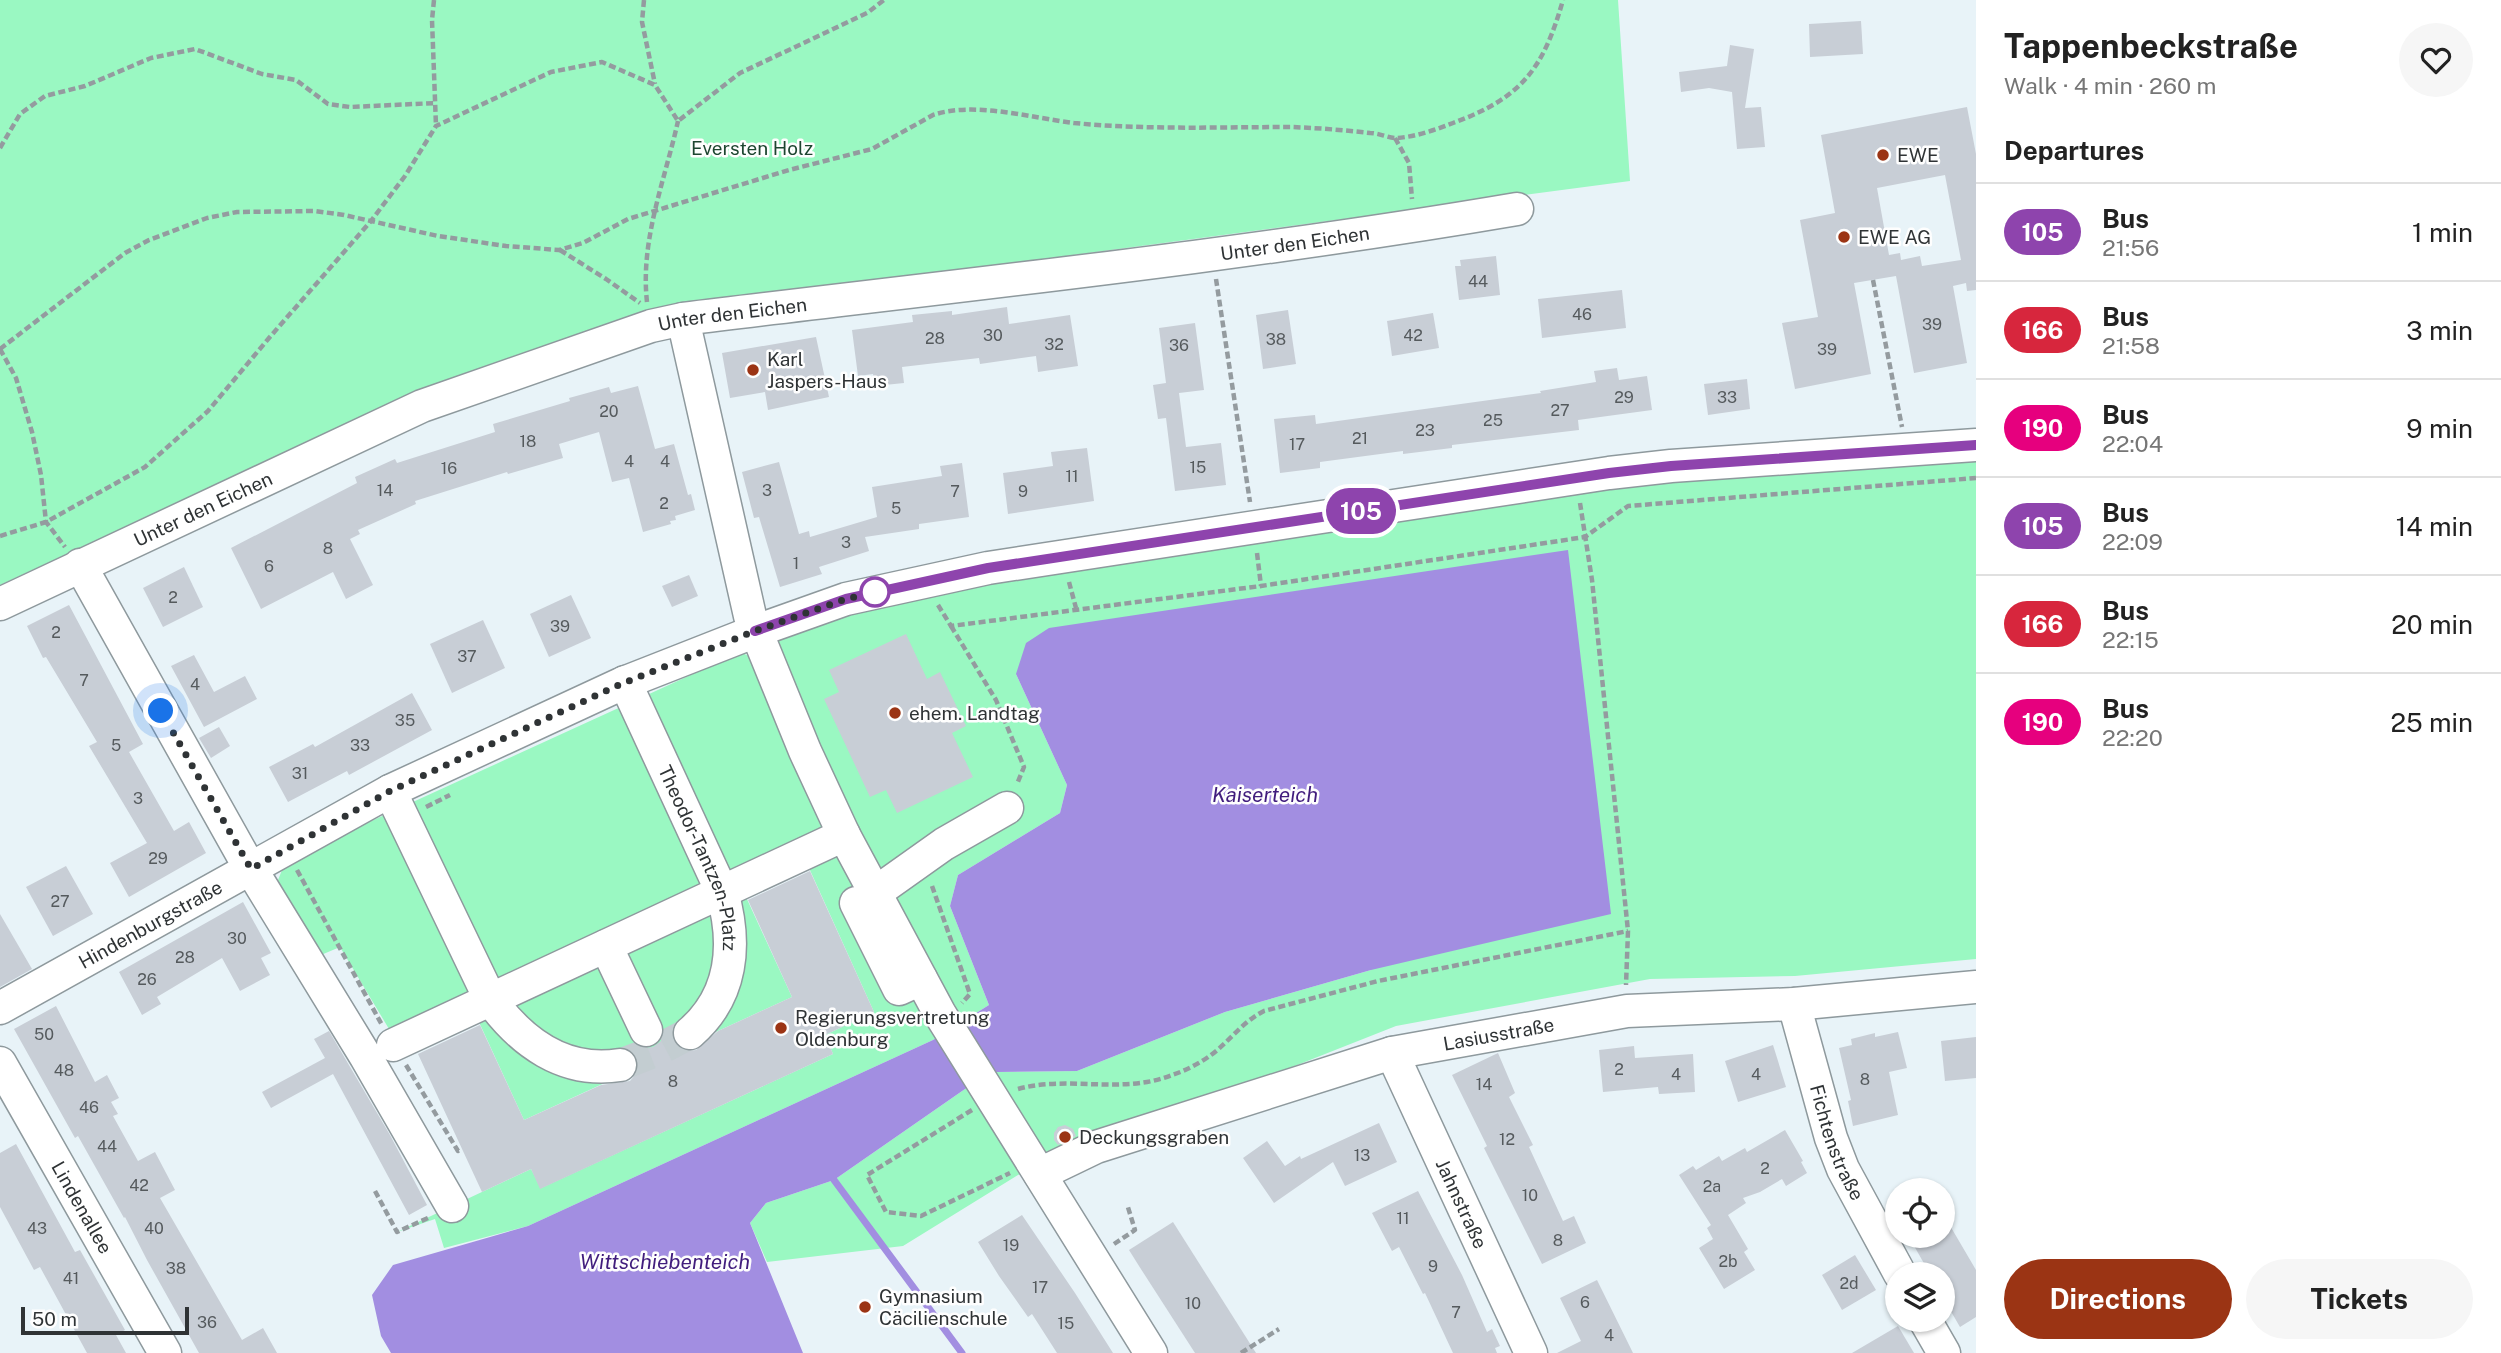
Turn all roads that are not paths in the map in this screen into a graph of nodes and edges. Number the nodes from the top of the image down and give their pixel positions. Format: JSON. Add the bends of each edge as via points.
{"nodes":[{"id":1,"x":1517,"y":209,"type":"dead end"},
{"id":2,"x":683,"y":318,"type":"junction"},
{"id":3,"x":1976,"y":445,"type":"edge"},
{"id":4,"x":80,"y":565,"type":"junction"},
{"id":5,"x":0,"y":604,"type":"edge"},
{"id":6,"x":755,"y":631,"type":"junction"},
{"id":7,"x":625,"y":682,"type":"junction"},
{"id":8,"x":390,"y":791,"type":"junction"},
{"id":9,"x":1007,"y":808,"type":"road end"},
{"id":10,"x":841,"y":850,"type":"junction"},
{"id":11,"x":251,"y":869,"type":"junction"},
{"id":12,"x":722,"y":892,"type":"junction"},
{"id":13,"x":875,"y":893,"type":"junction"},
{"id":14,"x":606,"y":946,"type":"junction"},
{"id":15,"x":921,"y":979,"type":"junction"},
{"id":16,"x":1976,"y":987,"type":"edge"},
{"id":17,"x":490,"y":999,"type":"junction"},
{"id":18,"x":1794,"y":1004,"type":"junction"},
{"id":19,"x":0,"y":1008,"type":"edge"},
{"id":20,"x":646,"y":1030,"type":"dead end"},
{"id":21,"x":690,"y":1033,"type":"tunnel mouth"},
{"id":22,"x":393,"y":1045,"type":"road end"},
{"id":23,"x":1392,"y":1054,"type":"junction"},
{"id":24,"x":0,"y":1063,"type":"edge"},
{"id":25,"x":620,"y":1065,"type":"tunnel mouth"},
{"id":26,"x":1037,"y":1168,"type":"junction"},
{"id":27,"x":452,"y":1206,"type":"road end"},
{"id":28,"x":1893,"y":1262,"type":"edge"},
{"id":29,"x":1932,"y":1332,"type":"edge"},
{"id":30,"x":165,"y":1353,"type":"edge"},
{"id":31,"x":1151,"y":1353,"type":"edge"},
{"id":32,"x":1531,"y":1353,"type":"edge"},
{"id":33,"x":1944,"y":1353,"type":"edge"}],
"edges":[{"from":1,"to":2,"type":"street","name":"Unter den Eichen","via":[[1212,254]]},
{"from":2,"to":4,"type":"street","name":"Unter den Eichen","via":[[422,406]]},
{"from":2,"to":6,"type":"street"},
{"from":3,"to":6,"type":"street","name":"Hindenburgstraße","via":[[1609,473],[1254,527],[922,581],[846,599]]},
{"from":4,"to":5,"type":"street","name":"Unter den Eichen"},
{"from":4,"to":11,"type":"street"},
{"from":6,"to":7,"type":"street","name":"Hindenburgstraße"},
{"from":6,"to":10,"type":"street"},
{"from":7,"to":8,"type":"street","name":"Hindenburgstraße"},
{"from":7,"to":12,"type":"street","name":"Theodor-Tantzen-Platz"},
{"from":8,"to":11,"type":"street","name":"Hindenburgstraße"},
{"from":8,"to":17,"type":"street"},
{"from":9,"to":13,"type":"street","via":[[944,844]]},
{"from":10,"to":12,"type":"street"},
{"from":10,"to":13,"type":"street"},
{"from":10,"to":15,"type":"street","via":[[900,989]]},
{"from":11,"to":19,"type":"street","name":"Hindenburgstraße"},
{"from":11,"to":27,"type":"street"},
{"from":12,"to":14,"type":"street"},
{"from":12,"to":21,"type":"street","name":"Theodor-Tantzen-Platz","via":[[730,921],[729,965],[712,1010]]},
{"from":13,"to":15,"type":"street"},
{"from":14,"to":17,"type":"street"},
{"from":14,"to":20,"type":"street"},
{"from":15,"to":26,"type":"street"},
{"from":16,"to":18,"type":"street","name":"Lasiusstraße"},
{"from":17,"to":22,"type":"street"},
{"from":17,"to":25,"type":"street","via":[[520,1035],[541,1049],[591,1067]]},
{"from":18,"to":23,"type":"street","name":"Lasiusstraße","via":[[1628,1011]]},
{"from":18,"to":28,"type":"street","name":"Fichtenstraße","via":[[1831,1138]]},
{"from":23,"to":26,"type":"street","name":"Lasiusstraße"},
{"from":23,"to":32,"type":"street","name":"Jahnstraße"},
{"from":24,"to":30,"type":"street","name":"Lindenallee"},
{"from":26,"to":31,"type":"street"},
{"from":29,"to":33,"type":"street"}]}
